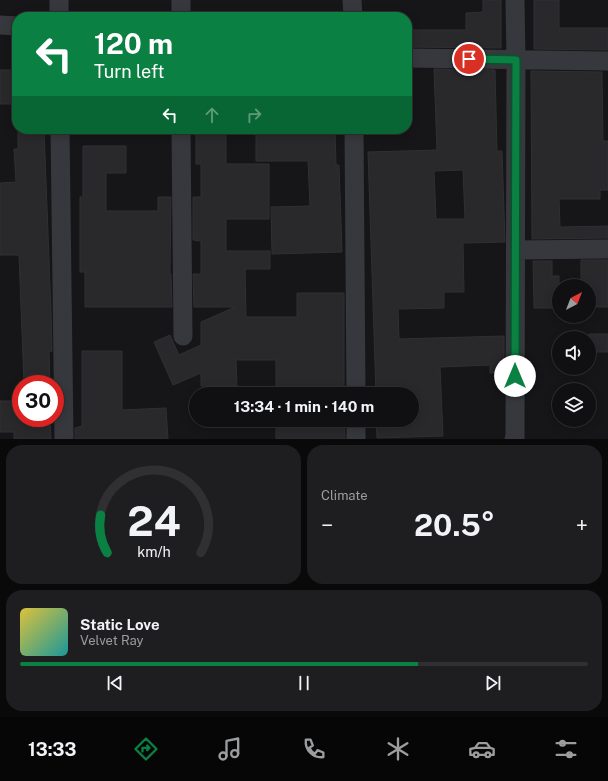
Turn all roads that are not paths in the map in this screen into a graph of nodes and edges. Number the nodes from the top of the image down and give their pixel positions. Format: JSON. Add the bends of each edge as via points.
{"nodes":[{"id":1,"x":59,"y":0,"type":"edge"},
{"id":2,"x":181,"y":0,"type":"edge"},
{"id":3,"x":352,"y":0,"type":"edge"},
{"id":4,"x":515,"y":0,"type":"edge"},
{"id":5,"x":59,"y":12,"type":"edge"},
{"id":6,"x":181,"y":12,"type":"edge"},
{"id":7,"x":353,"y":12,"type":"edge"},
{"id":8,"x":0,"y":26,"type":"edge"},
{"id":9,"x":12,"y":26,"type":"edge"},
{"id":10,"x":412,"y":58,"type":"edge"},
{"id":11,"x":516,"y":60,"type":"junction"},
{"id":12,"x":608,"y":61,"type":"edge"},
{"id":13,"x":60,"y":134,"type":"edge"},
{"id":14,"x":181,"y":134,"type":"edge"},
{"id":15,"x":354,"y":134,"type":"edge"},
{"id":16,"x":608,"y":249,"type":"edge"},
{"id":17,"x":516,"y":250,"type":"junction"},
{"id":18,"x":183,"y":336,"type":"dead end"},
{"id":19,"x":356,"y":387,"type":"edge"},
{"id":20,"x":356,"y":427,"type":"edge"},
{"id":21,"x":64,"y":439,"type":"edge"},
{"id":22,"x":356,"y":439,"type":"edge"},
{"id":23,"x":514,"y":439,"type":"edge"}],
"edges":[{"from":1,"to":5,"type":"street"},
{"from":2,"to":6,"type":"street"},
{"from":3,"to":7,"type":"street"},
{"from":4,"to":11,"type":"street"},
{"from":8,"to":9,"type":"street"},
{"from":10,"to":11,"type":"street"},
{"from":11,"to":12,"type":"street"},
{"from":11,"to":17,"type":"street"},
{"from":13,"to":21,"type":"street"},
{"from":14,"to":18,"type":"street"},
{"from":15,"to":19,"type":"street"},
{"from":16,"to":17,"type":"street"},
{"from":17,"to":23,"type":"street"},
{"from":20,"to":22,"type":"street"}]}
